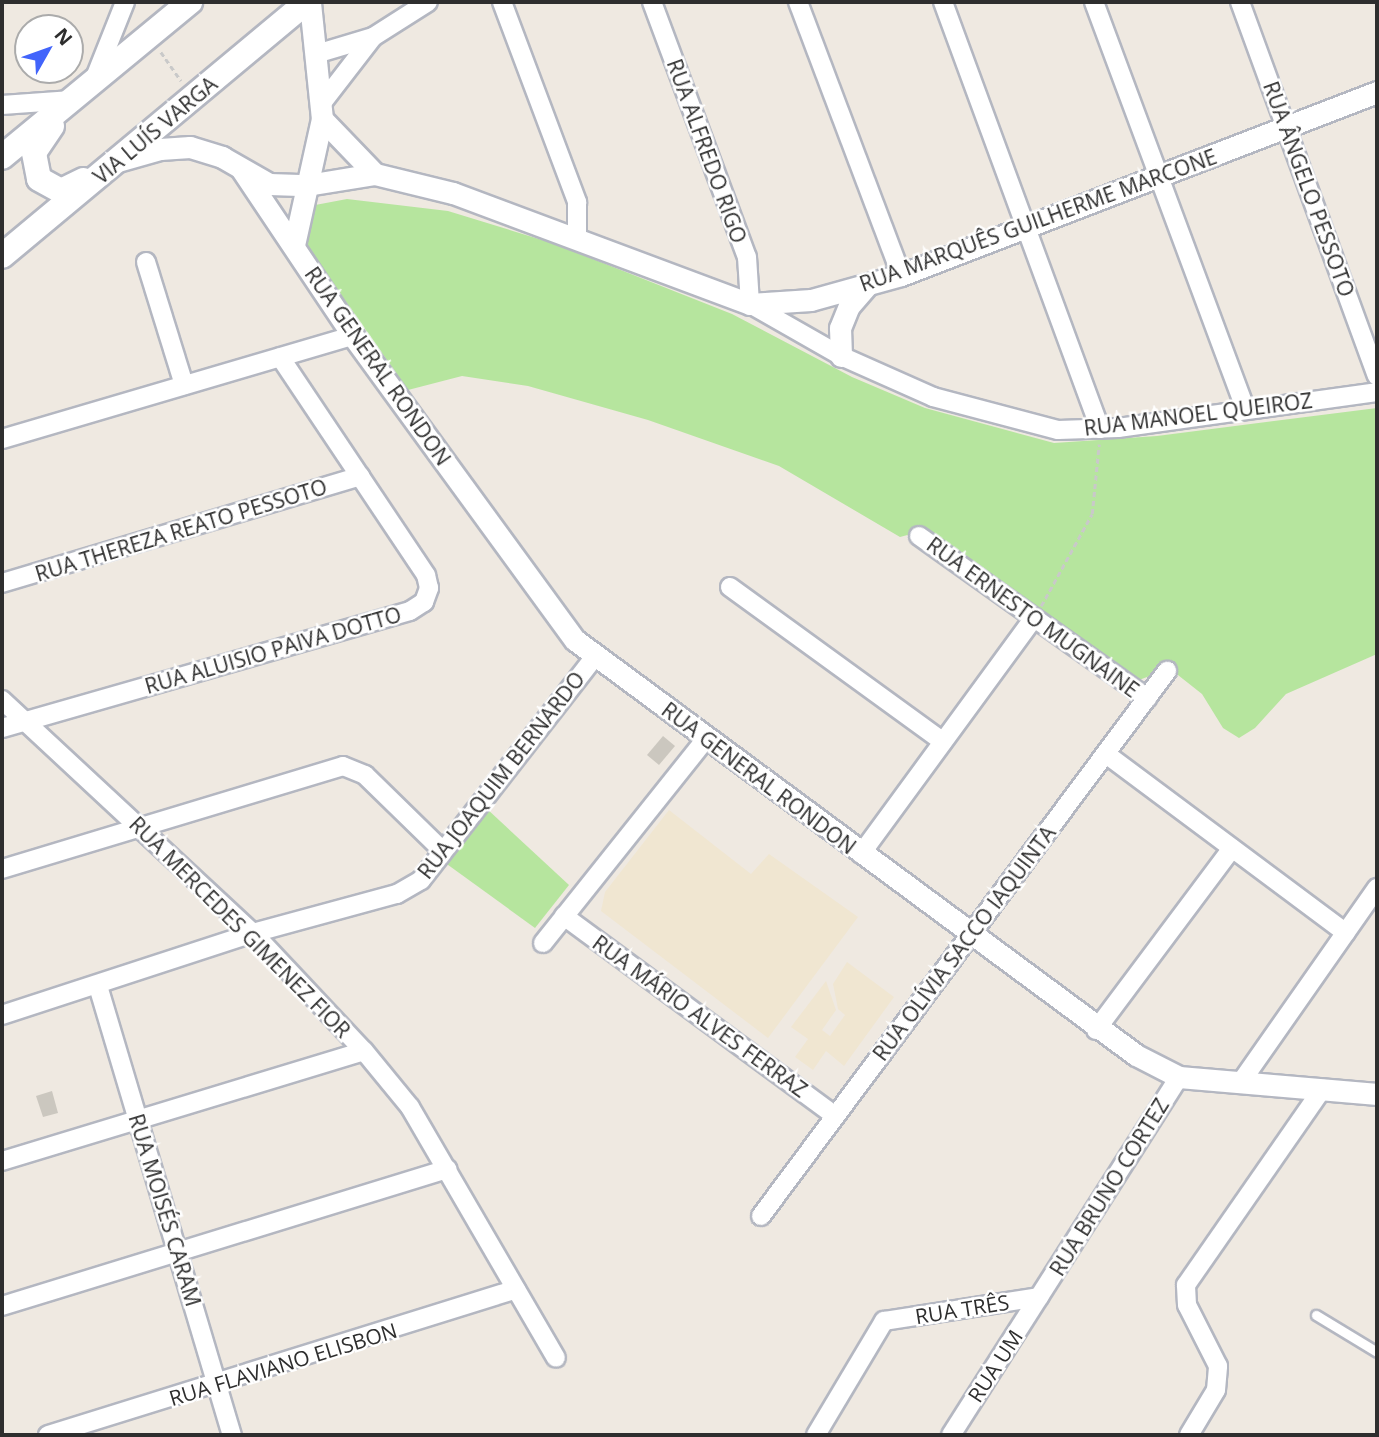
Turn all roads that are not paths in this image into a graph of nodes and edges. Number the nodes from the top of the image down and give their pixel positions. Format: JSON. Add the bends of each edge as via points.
{"nodes":[{"id":1,"x":125,"y":2,"type":"edge"},
{"id":2,"x":190,"y":2,"type":"edge"},
{"id":3,"x":309,"y":2,"type":"edge"},
{"id":4,"x":428,"y":2,"type":"edge"},
{"id":5,"x":502,"y":2,"type":"edge"},
{"id":6,"x":652,"y":2,"type":"edge"},
{"id":7,"x":798,"y":2,"type":"edge"},
{"id":8,"x":943,"y":2,"type":"edge"},
{"id":9,"x":1094,"y":2,"type":"edge"},
{"id":10,"x":1240,"y":2,"type":"edge"},
{"id":11,"x":373,"y":37,"type":"junction"},
{"id":12,"x":316,"y":54,"type":"junction"},
{"id":13,"x":93,"y":83,"type":"junction"},
{"id":14,"x":1377,"y":92,"type":"edge"},
{"id":15,"x":72,"y":100,"type":"junction"},
{"id":16,"x":2,"y":105,"type":"edge"},
{"id":17,"x":322,"y":111,"type":"junction"},
{"id":18,"x":1286,"y":127,"type":"junction"},
{"id":19,"x":2,"y":157,"type":"edge"},
{"id":20,"x":118,"y":161,"type":"junction"},
{"id":21,"x":242,"y":170,"type":"junction"},
{"id":22,"x":375,"y":174,"type":"junction"},
{"id":23,"x":1159,"y":176,"type":"junction"},
{"id":24,"x":307,"y":185,"type":"junction"},
{"id":25,"x":1026,"y":227,"type":"junction"},
{"id":26,"x":577,"y":237,"type":"junction"},
{"id":27,"x":294,"y":245,"type":"junction"},
{"id":28,"x":2,"y":256,"type":"edge"},
{"id":29,"x":146,"y":262,"type":"dead end"},
{"id":30,"x":901,"y":275,"type":"junction"},
{"id":31,"x":868,"y":284,"type":"junction"},
{"id":32,"x":750,"y":304,"type":"junction"},
{"id":33,"x":353,"y":336,"type":"junction"},
{"id":34,"x":841,"y":356,"type":"junction"},
{"id":35,"x":280,"y":357,"type":"junction"},
{"id":36,"x":1377,"y":376,"type":"edge"},
{"id":37,"x":184,"y":385,"type":"junction"},
{"id":38,"x":1377,"y":392,"type":"edge"},
{"id":39,"x":1247,"y":410,"type":"junction"},
{"id":40,"x":1100,"y":429,"type":"junction"},
{"id":41,"x":2,"y":439,"type":"edge"},
{"id":42,"x":360,"y":476,"type":"junction"},
{"id":43,"x":919,"y":536,"type":"dead end"},
{"id":44,"x":2,"y":583,"type":"edge"},
{"id":45,"x":730,"y":587,"type":"dead end"},
{"id":46,"x":1034,"y":618,"type":"junction"},
{"id":47,"x":596,"y":655,"type":"junction"},
{"id":48,"x":1167,"y":671,"type":"dead end"},
{"id":49,"x":1147,"y":698,"type":"junction"},
{"id":50,"x":2,"y":700,"type":"edge"},
{"id":51,"x":26,"y":721,"type":"junction"},
{"id":52,"x":2,"y":728,"type":"edge"},
{"id":53,"x":706,"y":739,"type":"junction"},
{"id":54,"x":943,"y":742,"type":"junction"},
{"id":55,"x":1105,"y":754,"type":"junction"},
{"id":56,"x":139,"y":827,"type":"junction"},
{"id":57,"x":1232,"y":848,"type":"junction"},
{"id":58,"x":443,"y":851,"type":"junction"},
{"id":59,"x":861,"y":854,"type":"junction"},
{"id":60,"x":2,"y":869,"type":"edge"},
{"id":61,"x":1377,"y":888,"type":"edge"},
{"id":62,"x":564,"y":916,"type":"junction"},
{"id":63,"x":253,"y":933,"type":"junction"},
{"id":64,"x":1346,"y":933,"type":"junction"},
{"id":65,"x":970,"y":935,"type":"junction"},
{"id":66,"x":543,"y":943,"type":"dead end"},
{"id":67,"x":98,"y":986,"type":"junction"},
{"id":68,"x":2,"y":1015,"type":"edge"},
{"id":69,"x":1096,"y":1030,"type":"junction"},
{"id":70,"x":364,"y":1051,"type":"junction"},
{"id":71,"x":1179,"y":1077,"type":"junction"},
{"id":72,"x":1241,"y":1082,"type":"junction"},
{"id":73,"x":1321,"y":1089,"type":"junction"},
{"id":74,"x":1377,"y":1094,"type":"edge"},
{"id":75,"x":835,"y":1115,"type":"junction"},
{"id":76,"x":138,"y":1119,"type":"junction"},
{"id":77,"x":2,"y":1161,"type":"edge"},
{"id":78,"x":447,"y":1169,"type":"junction"},
{"id":79,"x":761,"y":1216,"type":"dead end"},
{"id":80,"x":178,"y":1255,"type":"junction"},
{"id":81,"x":516,"y":1289,"type":"junction"},
{"id":82,"x":1039,"y":1297,"type":"junction"},
{"id":83,"x":2,"y":1306,"type":"edge"},
{"id":84,"x":1316,"y":1315,"type":"dead end"},
{"id":85,"x":1377,"y":1352,"type":"edge"},
{"id":86,"x":556,"y":1358,"type":"dead end"},
{"id":87,"x":216,"y":1384,"type":"junction"},
{"id":88,"x":48,"y":1435,"type":"edge"},
{"id":89,"x":232,"y":1435,"type":"edge"},
{"id":90,"x":816,"y":1435,"type":"edge"},
{"id":91,"x":951,"y":1435,"type":"edge"},
{"id":92,"x":1189,"y":1435,"type":"edge"}],
"edges":[{"from":1,"to":13,"type":"street"},
{"from":2,"to":13,"type":"main road"},
{"from":3,"to":12,"type":"street","name":"RUA GENERAL RONDON"},
{"from":3,"to":20,"type":"main road","name":"VIA LUÍS VARGA"},
{"from":4,"to":11,"type":"street"},
{"from":5,"to":26,"type":"street","via":[[577,202]]},
{"from":6,"to":32,"type":"street","name":"RUA ALFREDO RIGO","via":[[747,257]]},
{"from":7,"to":30,"type":"street"},
{"from":8,"to":25,"type":"street"},
{"from":9,"to":23,"type":"street"},
{"from":10,"to":18,"type":"street","name":"RUA ÂNGELO PESSOTO"},
{"from":11,"to":12,"type":"street"},
{"from":11,"to":17,"type":"street"},
{"from":12,"to":17,"type":"street","name":"RUA GENERAL RONDON"},
{"from":13,"to":15,"type":"main road"},
{"from":14,"to":18,"type":"street","name":"RUA MARQUÊS GUILHERME MARCONE"},
{"from":15,"to":16,"type":"street"},
{"from":15,"to":19,"type":"main road"},
{"from":15,"to":20,"type":"main road","via":[[34,153],[39,179],[61,191]]},
{"from":17,"to":22,"type":"street"},
{"from":17,"to":24,"type":"street","name":"RUA GENERAL RONDON"},
{"from":18,"to":23,"type":"street","name":"RUA MARQUÊS GUILHERME MARCONE"},
{"from":18,"to":36,"type":"street","name":"RUA ÂNGELO PESSOTO"},
{"from":20,"to":21,"type":"street","name":"RUA GENERAL RONDON","via":[[160,149],[190,147],[222,157]]},
{"from":20,"to":28,"type":"main road","name":"VIA LUÍS VARGA"},
{"from":21,"to":24,"type":"street","name":"RUA GENERAL RONDON","via":[[269,184]]},
{"from":21,"to":27,"type":"street","name":"RUA GENERAL RONDON"},
{"from":22,"to":24,"type":"street","name":"RUA MARQUÊS GUILHERME MARCONE"},
{"from":22,"to":26,"type":"street","name":"RUA MARQUÊS GUILHERME MARCONE","via":[[453,193]]},
{"from":23,"to":25,"type":"street","name":"RUA MARQUÊS GUILHERME MARCONE"},
{"from":23,"to":39,"type":"street"},
{"from":24,"to":27,"type":"street","name":"RUA GENERAL RONDON"},
{"from":25,"to":30,"type":"street","name":"RUA MARQUÊS GUILHERME MARCONE"},
{"from":25,"to":40,"type":"street"},
{"from":26,"to":32,"type":"street","name":"RUA MARQUÊS GUILHERME MARCONE"},
{"from":27,"to":33,"type":"street","name":"RUA GENERAL RONDON"},
{"from":29,"to":37,"type":"street"},
{"from":30,"to":31,"type":"street","name":"RUA MARQUÊS GUILHERME MARCONE"},
{"from":31,"to":32,"type":"street","name":"RUA MARQUÊS GUILHERME MARCONE","via":[[811,300]]},
{"from":31,"to":34,"type":"street","via":[[849,306],[840,328]]},
{"from":32,"to":34,"type":"street","name":"RUA MANOEL QUEIROZ"},
{"from":33,"to":35,"type":"street"},
{"from":33,"to":47,"type":"street","name":"RUA GENERAL RONDON","via":[[575,639]]},
{"from":34,"to":40,"type":"street","name":"RUA MANOEL QUEIROZ","via":[[933,397],[1058,430]]},
{"from":35,"to":37,"type":"street"},
{"from":35,"to":42,"type":"street","name":"RUA ALUISIO PAIVA DOTTO"},
{"from":37,"to":41,"type":"street"},
{"from":38,"to":39,"type":"street","name":"RUA MANOEL QUEIROZ"},
{"from":39,"to":40,"type":"street","name":"RUA MANOEL QUEIROZ"},
{"from":42,"to":44,"type":"street","name":"RUA THEREZA REATO PESSOTO"},
{"from":42,"to":51,"type":"street","name":"RUA ALUISIO PAIVA DOTTO","via":[[426,575],[429,588],[424,602],[410,611]]},
{"from":43,"to":46,"type":"street","name":"RUA ERNESTO MUGNAINE"},
{"from":45,"to":54,"type":"street"},
{"from":46,"to":49,"type":"street","name":"RUA ERNESTO MUGNAINE"},
{"from":46,"to":54,"type":"street"},
{"from":47,"to":53,"type":"street","name":"RUA GENERAL RONDON"},
{"from":47,"to":58,"type":"street","name":"RUA JOAQUIM BERNARDO"},
{"from":48,"to":49,"type":"street","name":"RUA OLÍVIA SACCO IAQUINTA"},
{"from":49,"to":55,"type":"street","name":"RUA OLÍVIA SACCO IAQUINTA"},
{"from":50,"to":51,"type":"street","name":"RUA MERCEDES GIMENEZ FIOR"},
{"from":51,"to":52,"type":"street","name":"RUA ALUISIO PAIVA DOTTO"},
{"from":51,"to":56,"type":"street","name":"RUA MERCEDES GIMENEZ FIOR"},
{"from":53,"to":59,"type":"street","name":"RUA GENERAL RONDON"},
{"from":53,"to":62,"type":"street"},
{"from":54,"to":59,"type":"street"},
{"from":55,"to":57,"type":"street"},
{"from":55,"to":65,"type":"street","name":"RUA OLÍVIA SACCO IAQUINTA"},
{"from":56,"to":58,"type":"street","via":[[343,766],[365,775]]},
{"from":56,"to":60,"type":"street"},
{"from":56,"to":63,"type":"street","name":"RUA MERCEDES GIMENEZ FIOR"},
{"from":57,"to":64,"type":"street"},
{"from":57,"to":69,"type":"street"},
{"from":58,"to":63,"type":"street","name":"RUA JOAQUIM BERNARDO","via":[[421,880],[397,894]]},
{"from":59,"to":65,"type":"street","name":"RUA GENERAL RONDON"},
{"from":61,"to":64,"type":"street"},
{"from":62,"to":66,"type":"street"},
{"from":62,"to":75,"type":"street","name":"RUA MÁRIO ALVES FERRAZ"},
{"from":63,"to":67,"type":"street","name":"RUA JOAQUIM BERNARDO"},
{"from":63,"to":70,"type":"street","name":"RUA MERCEDES GIMENEZ FIOR"},
{"from":64,"to":72,"type":"street"},
{"from":65,"to":69,"type":"street","name":"RUA GENERAL RONDON"},
{"from":65,"to":75,"type":"street","name":"RUA OLÍVIA SACCO IAQUINTA"},
{"from":67,"to":68,"type":"street","name":"RUA JOAQUIM BERNARDO"},
{"from":67,"to":76,"type":"street","name":"RUA MOISÉS CARAM"},
{"from":69,"to":71,"type":"street","name":"RUA GENERAL RONDON"},
{"from":70,"to":76,"type":"street"},
{"from":70,"to":78,"type":"street","name":"RUA MERCEDES GIMENEZ FIOR","via":[[410,1107]]},
{"from":71,"to":72,"type":"street","name":"RUA GENERAL RONDON"},
{"from":71,"to":82,"type":"street","name":"RUA BRUNO CORTEZ"},
{"from":72,"to":73,"type":"street","name":"RUA GENERAL RONDON"},
{"from":73,"to":74,"type":"street","name":"RUA GENERAL RONDON"},
{"from":73,"to":92,"type":"street","via":[[1186,1285],[1187,1305],[1218,1366],[1216,1390]]},
{"from":75,"to":79,"type":"street","name":"RUA OLÍVIA SACCO IAQUINTA"},
{"from":76,"to":77,"type":"street"},
{"from":76,"to":80,"type":"street","name":"RUA MOISÉS CARAM"},
{"from":78,"to":80,"type":"street"},
{"from":78,"to":81,"type":"street","name":"RUA MERCEDES GIMENEZ FIOR"},
{"from":80,"to":83,"type":"street"},
{"from":80,"to":87,"type":"street","name":"RUA MOISÉS CARAM"},
{"from":81,"to":86,"type":"street","name":"RUA MERCEDES GIMENEZ FIOR"},
{"from":81,"to":87,"type":"street","name":"RUA FLAVIANO ELISBON"},
{"from":82,"to":90,"type":"street","name":"RUA TRÊS","via":[[884,1321]]},
{"from":82,"to":91,"type":"street","name":"RUA UM"},
{"from":84,"to":85,"type":"lane"},
{"from":87,"to":88,"type":"street","name":"RUA FLAVIANO ELISBON"},
{"from":87,"to":89,"type":"street","name":"RUA MOISÉS CARAM"}]}
